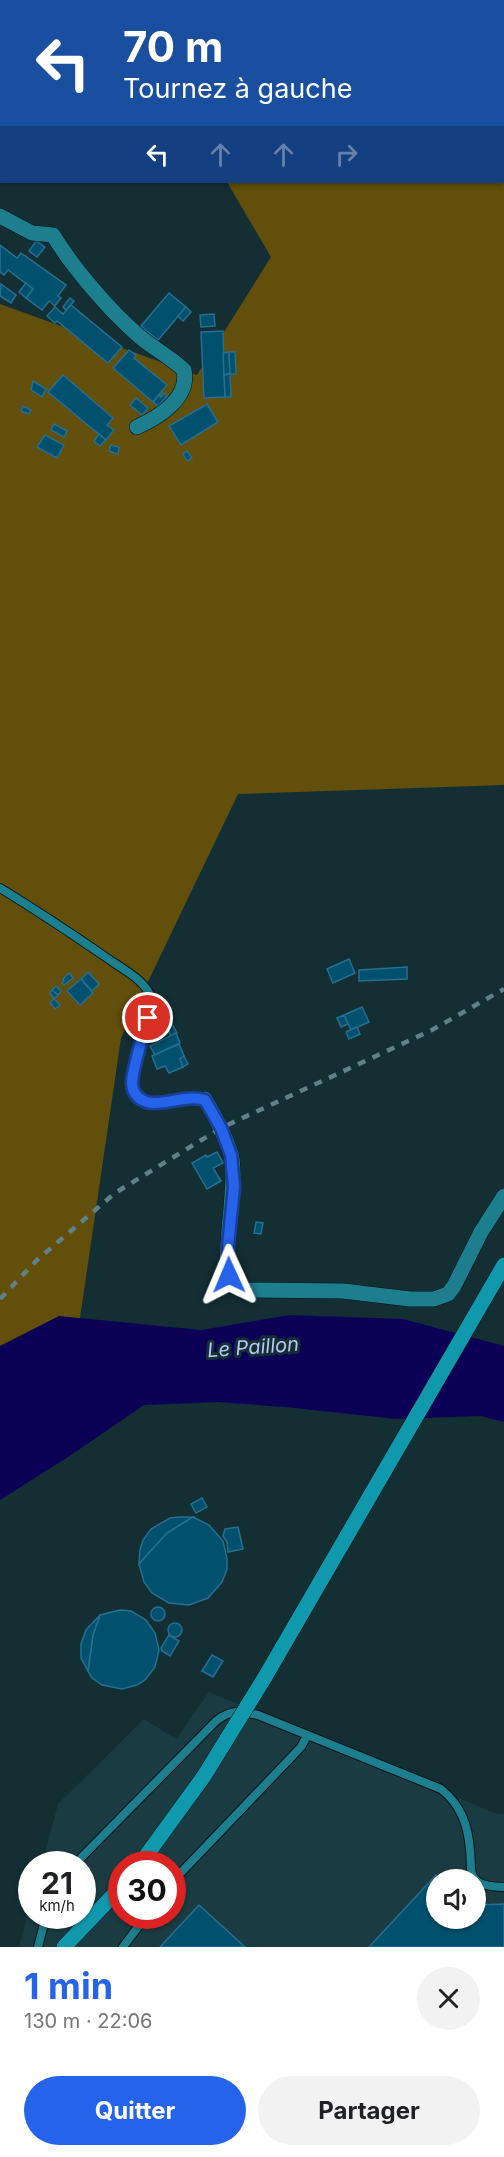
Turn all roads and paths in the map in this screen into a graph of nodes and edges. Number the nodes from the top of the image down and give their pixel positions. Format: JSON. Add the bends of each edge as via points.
{"nodes":[{"id":1,"x":0,"y":216,"type":"edge"},
{"id":2,"x":136,"y":427,"type":"dead end"},
{"id":3,"x":0,"y":888,"type":"edge"},
{"id":4,"x":205,"y":1100,"type":"joint"},
{"id":5,"x":504,"y":1196,"type":"edge"},
{"id":6,"x":502,"y":1276,"type":"edge"},
{"id":7,"x":269,"y":1680,"type":"junction"},
{"id":8,"x":307,"y":1736,"type":"junction"},
{"id":9,"x":88,"y":1851,"type":"edge"},
{"id":10,"x":150,"y":1851,"type":"edge"},
{"id":11,"x":162,"y":1851,"type":"edge"},
{"id":12,"x":186,"y":1867,"type":"edge"},
{"id":13,"x":504,"y":1887,"type":"edge"},
{"id":14,"x":108,"y":1901,"type":"edge"},
{"id":15,"x":108,"y":1916,"type":"edge"},
{"id":16,"x":43,"y":1929,"type":"edge"},
{"id":17,"x":136,"y":1929,"type":"edge"},
{"id":18,"x":38,"y":1947,"type":"edge"},
{"id":19,"x":64,"y":1947,"type":"edge"},
{"id":20,"x":78,"y":1947,"type":"edge"},
{"id":21,"x":123,"y":1947,"type":"edge"}],
"edges":[{"from":1,"to":2,"type":"street","via":[[32,232],[53,235],[66,258],[122,319],[184,370],[186,378],[177,397],[163,413]]},
{"from":3,"to":4,"type":"lane","via":[[126,971],[149,993],[148,1018],[132,1083],[135,1094],[142,1101],[153,1103],[193,1096]]},
{"from":4,"to":5,"type":"street","via":[[231,1155],[234,1187],[229,1275],[236,1288],[434,1299],[448,1294],[454,1286]]},
{"from":6,"to":7,"type":"main road"},
{"from":7,"to":10,"type":"main road","bridge":true},
{"from":7,"to":11,"type":"main road","via":[[229,1755]]},
{"from":8,"to":9,"type":"lane","via":[[258,1715],[238,1710],[225,1713]]},
{"from":8,"to":12,"type":"lane","via":[[301,1748]]},
{"from":8,"to":13,"type":"lane","via":[[441,1789],[459,1807],[470,1846],[472,1875],[486,1885]]},
{"from":14,"to":19,"type":"main road"},
{"from":15,"to":20,"type":"main road"},
{"from":16,"to":18,"type":"lane"},
{"from":17,"to":21,"type":"lane"}]}
